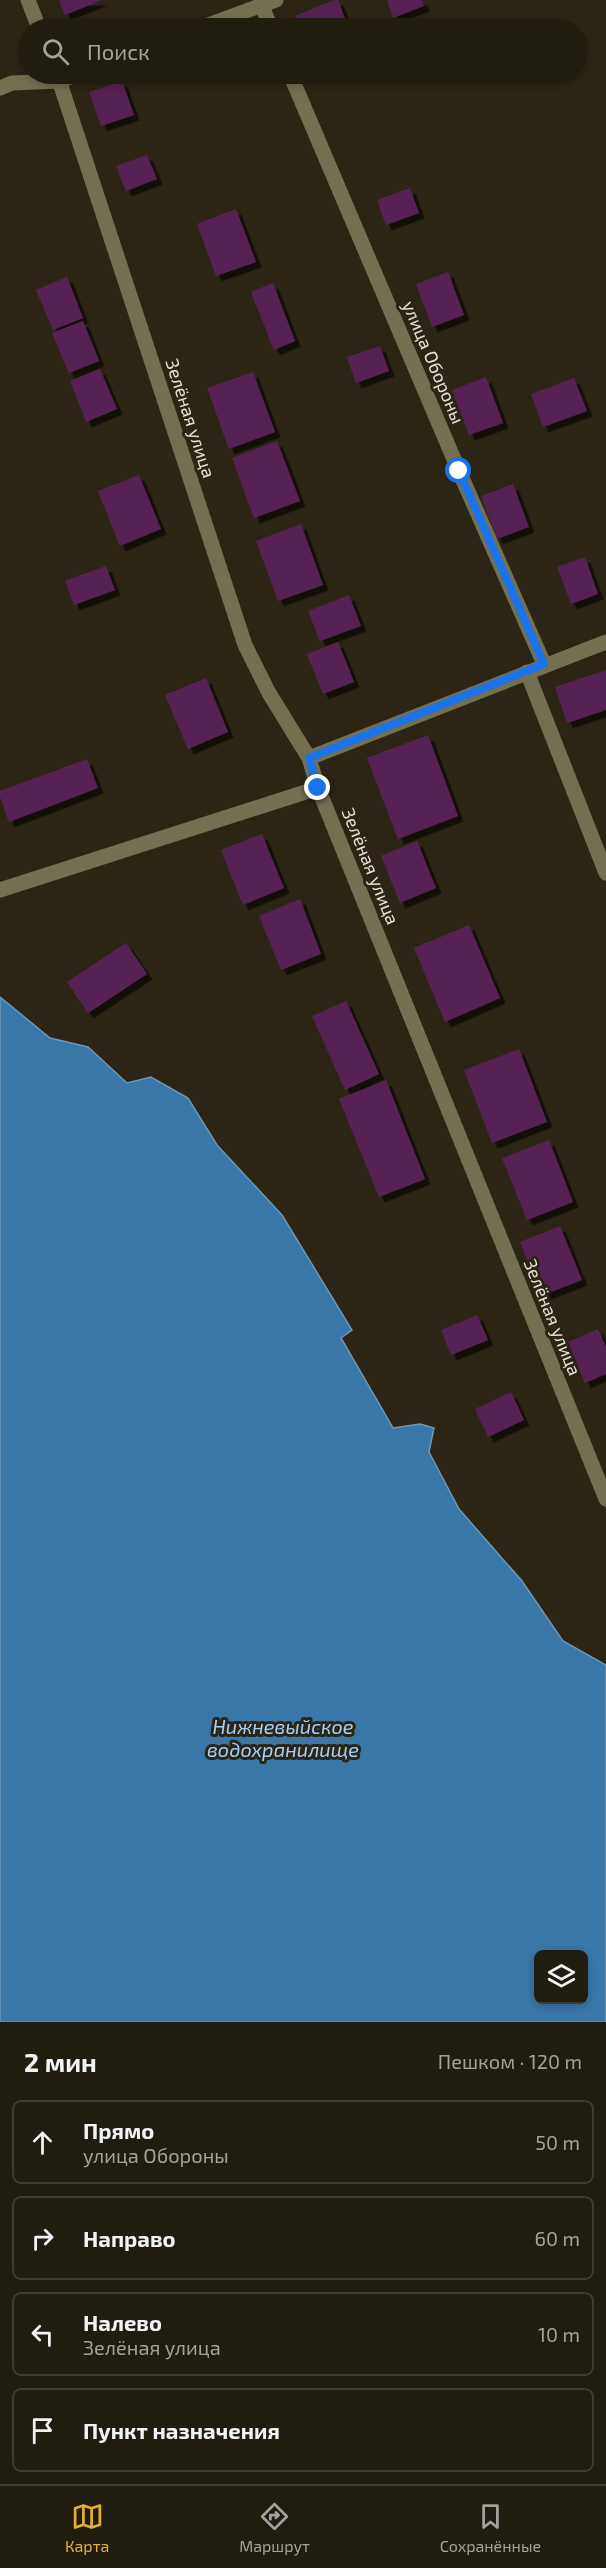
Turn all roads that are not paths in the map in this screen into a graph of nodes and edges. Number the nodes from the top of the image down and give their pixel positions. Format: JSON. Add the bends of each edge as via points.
{"nodes":[{"id":1,"x":28,"y":0,"type":"edge"},
{"id":2,"x":269,"y":3,"type":"edge"},
{"id":3,"x":35,"y":18,"type":"edge"},
{"id":4,"x":228,"y":18,"type":"edge"},
{"id":5,"x":270,"y":18,"type":"edge"},
{"id":6,"x":18,"y":82,"type":"edge"},
{"id":7,"x":60,"y":84,"type":"edge"},
{"id":8,"x":294,"y":84,"type":"edge"},
{"id":9,"x":0,"y":88,"type":"edge"},
{"id":10,"x":606,"y":642,"type":"edge"},
{"id":11,"x":544,"y":664,"type":"junction"},
{"id":12,"x":527,"y":672,"type":"junction"},
{"id":13,"x":309,"y":758,"type":"junction"},
{"id":14,"x":318,"y":788,"type":"junction"},
{"id":15,"x":606,"y":873,"type":"edge"},
{"id":16,"x":0,"y":890,"type":"edge"},
{"id":17,"x":606,"y":1499,"type":"edge"}],
"edges":[{"from":1,"to":3,"type":"street"},
{"from":2,"to":4,"type":"street"},
{"from":2,"to":5,"type":"street"},
{"from":6,"to":9,"type":"street"},
{"from":7,"to":13,"type":"street","name":"Зелёная улица","via":[[245,645]]},
{"from":8,"to":11,"type":"street","name":"улица Обороны"},
{"from":10,"to":11,"type":"street"},
{"from":11,"to":12,"type":"street"},
{"from":12,"to":13,"type":"street"},
{"from":12,"to":15,"type":"street"},
{"from":13,"to":14,"type":"street","name":"Зелёная улица"},
{"from":14,"to":16,"type":"street"},
{"from":14,"to":17,"type":"street","name":"Зелёная улица"}]}
